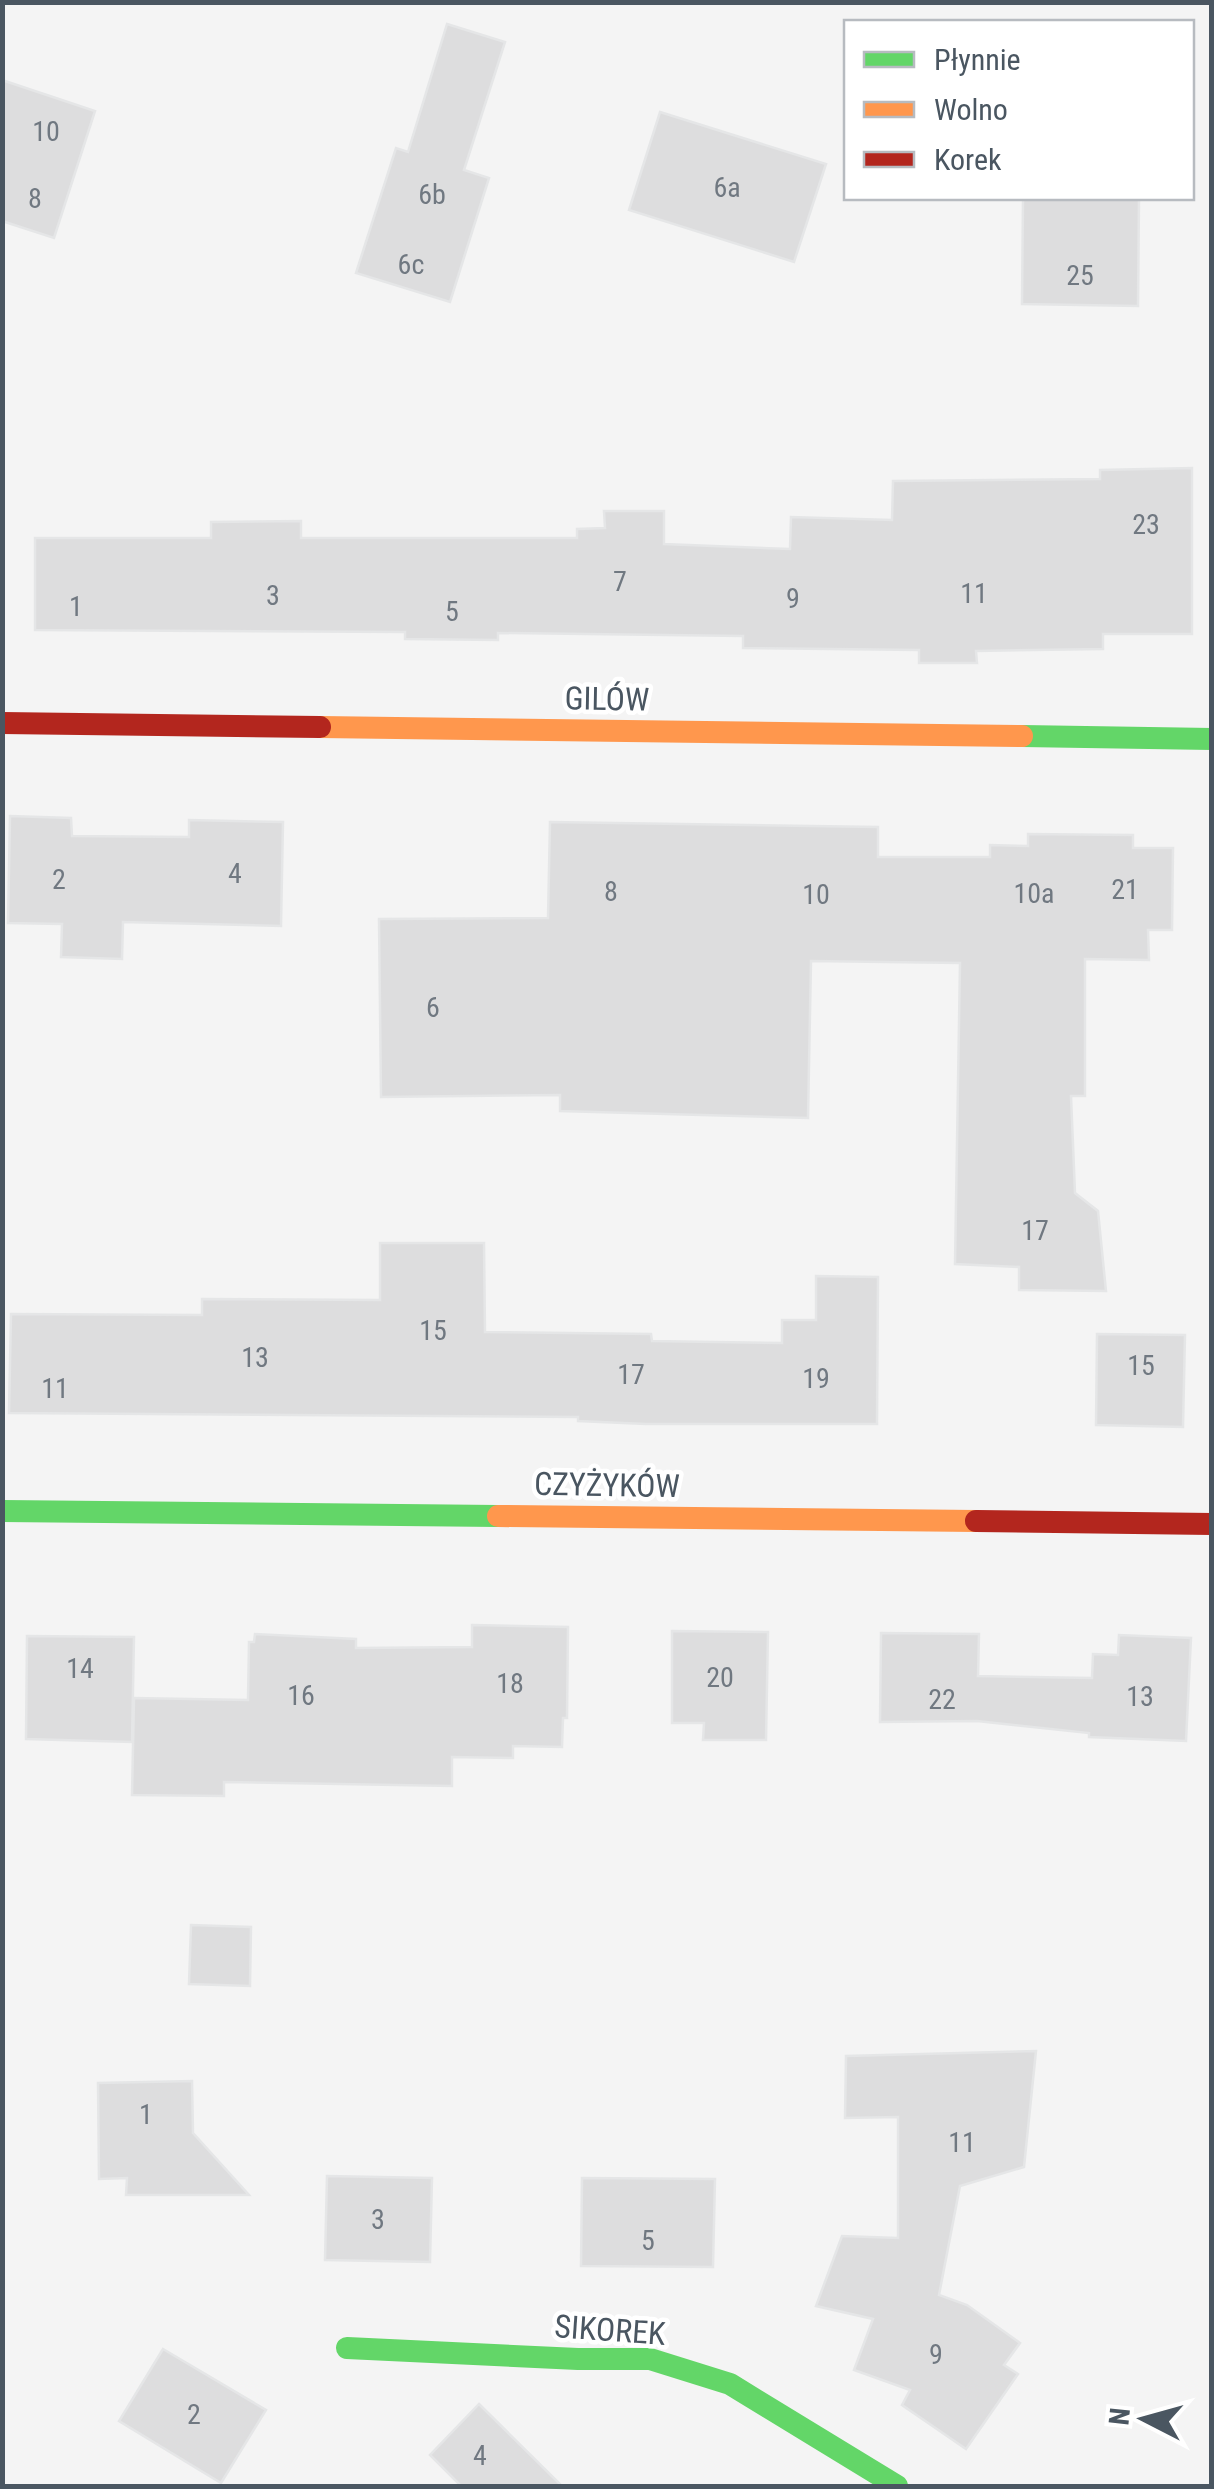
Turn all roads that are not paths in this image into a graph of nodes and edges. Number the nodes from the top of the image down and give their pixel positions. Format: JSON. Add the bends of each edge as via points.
{"nodes":[{"id":1,"x":2,"y":723,"type":"edge"},
{"id":2,"x":1212,"y":740,"type":"edge"},
{"id":3,"x":2,"y":1510,"type":"edge"},
{"id":4,"x":1212,"y":1524,"type":"edge"},
{"id":5,"x":347,"y":2348,"type":"dead end"},
{"id":6,"x":897,"y":2486,"type":"edge"}],
"edges":[{"from":1,"to":2,"type":"street","name":"GILÓW"},
{"from":3,"to":4,"type":"street","name":"CZYŻYKÓW"},
{"from":5,"to":6,"type":"street","name":"SIKOREK","via":[[650,2359],[730,2384]]}]}
